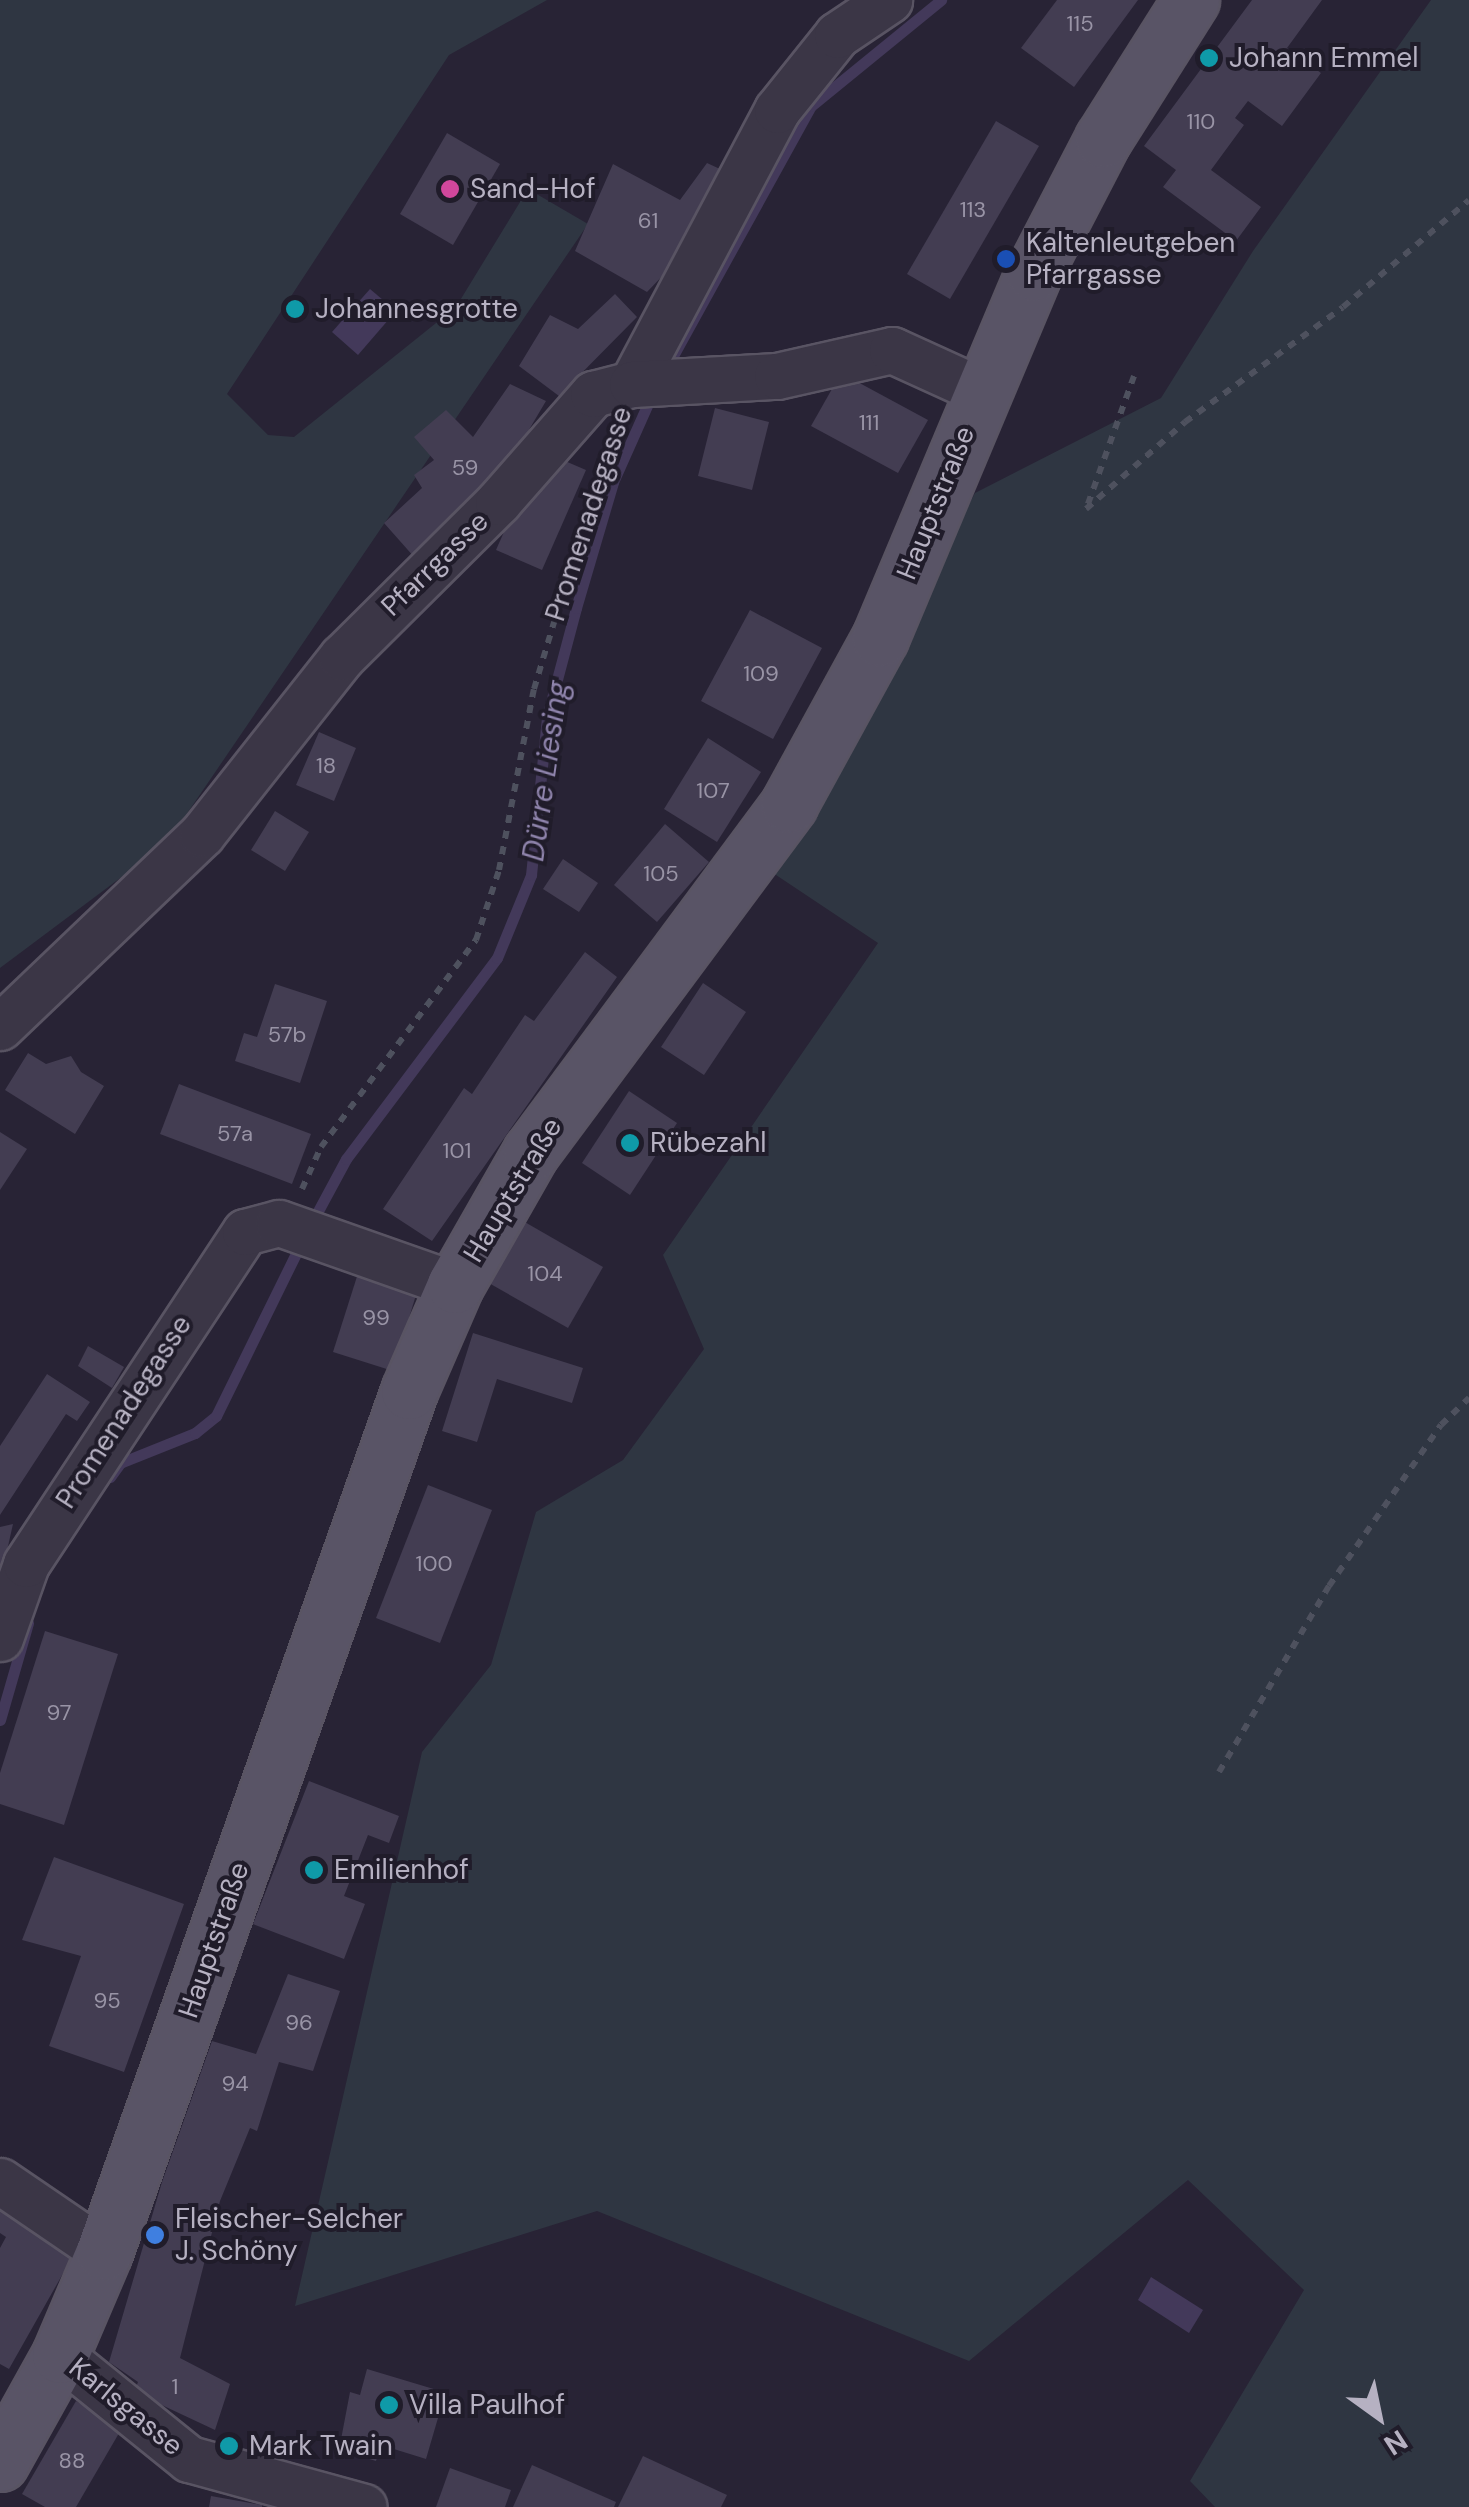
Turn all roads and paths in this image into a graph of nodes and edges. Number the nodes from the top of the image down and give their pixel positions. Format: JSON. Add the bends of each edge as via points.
{"nodes":[{"id":1,"x":889,"y":0,"type":"edge"},
{"id":2,"x":1191,"y":0,"type":"edge"},
{"id":3,"x":1469,"y":200,"type":"edge"},
{"id":4,"x":1134,"y":376,"type":"dead end"},
{"id":5,"x":632,"y":384,"type":"junction"},
{"id":6,"x":982,"y":391,"type":"junction"},
{"id":7,"x":0,"y":1027,"type":"edge"},
{"id":8,"x":286,"y":1225,"type":"junction"},
{"id":9,"x":455,"y":1285,"type":"junction"},
{"id":10,"x":1469,"y":1398,"type":"edge"},
{"id":11,"x":0,"y":1638,"type":"edge"},
{"id":12,"x":1218,"y":1772,"type":"dead end"},
{"id":13,"x":0,"y":2181,"type":"edge"},
{"id":14,"x":104,"y":2252,"type":"junction"},
{"id":15,"x":60,"y":2354,"type":"junction"},
{"id":16,"x":0,"y":2463,"type":"edge"},
{"id":17,"x":364,"y":2507,"type":"edge"}],
"edges":[{"from":1,"to":5,"type":"street","name":"Promenadegasse","via":[[821,50],[777,110]]},
{"from":2,"to":6,"type":"main road","name":"Hauptstraße","via":[[1103,139]]},
{"from":3,"to":4,"type":"path","via":[[1344,308],[1185,422],[1086,509]]},
{"from":5,"to":6,"type":"street","name":"Pfarrgasse","via":[[778,376],[892,350]]},
{"from":5,"to":7,"type":"street","name":"Pfarrgasse","via":[[602,390],[579,405],[498,502],[342,657],[202,834]]},
{"from":5,"to":8,"type":"path","name":"Promenadegasse","via":[[594,480],[534,689],[498,870],[476,940],[321,1147]]},
{"from":6,"to":9,"type":"main road","name":"Hauptstraße","via":[[880,638],[790,804],[531,1152]]},
{"from":8,"to":9,"type":"street"},
{"from":8,"to":11,"type":"street","name":"Promenadegasse","via":[[258,1226],[236,1242],[26,1564]]},
{"from":9,"to":14,"type":"main road","name":"Hauptstraße","via":[[396,1428]]},
{"from":10,"to":12,"type":"path","via":[[1441,1425],[1330,1586]]},
{"from":13,"to":14,"type":"street"},
{"from":14,"to":15,"type":"main road","name":"Hauptstraße"},
{"from":15,"to":16,"type":"main road","name":"Hauptstraße"},
{"from":15,"to":17,"type":"street","name":"Karlsgasse","via":[[212,2470]]}]}
